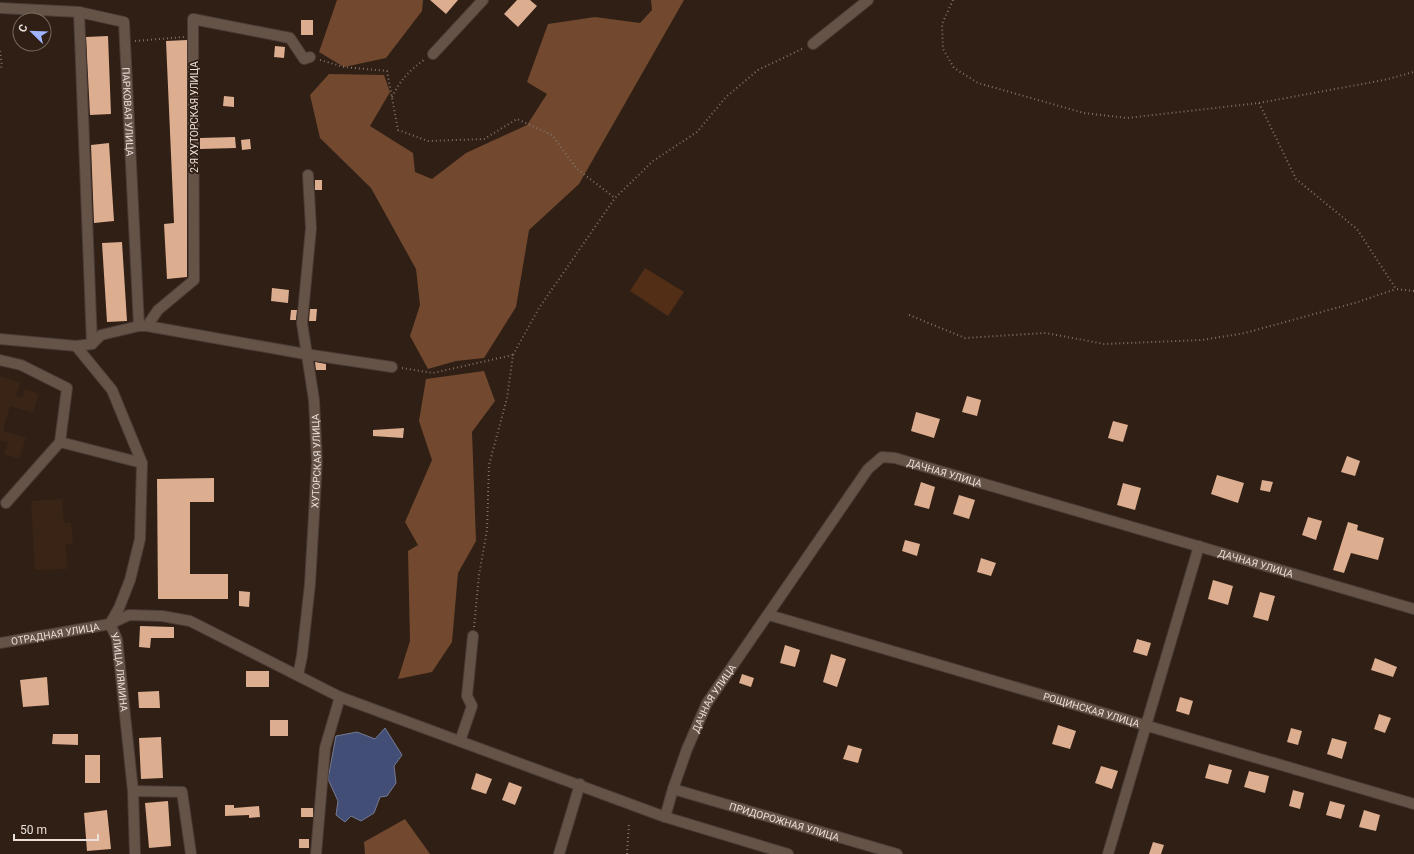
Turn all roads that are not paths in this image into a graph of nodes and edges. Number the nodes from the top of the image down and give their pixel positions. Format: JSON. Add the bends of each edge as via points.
{"nodes":[{"id":1,"x":483,"y":0,"type":"edge"},
{"id":2,"x":868,"y":0,"type":"edge"},
{"id":3,"x":0,"y":8,"type":"edge"},
{"id":4,"x":79,"y":12,"type":"junction"},
{"id":5,"x":813,"y":44,"type":"road end"},
{"id":6,"x":433,"y":54,"type":"road end"},
{"id":7,"x":310,"y":58,"type":"road end"},
{"id":8,"x":308,"y":175,"type":"dead end"},
{"id":9,"x":143,"y":326,"type":"junction"},
{"id":10,"x":0,"y":339,"type":"edge"},
{"id":11,"x":92,"y":344,"type":"junction"},
{"id":12,"x":76,"y":346,"type":"junction"},
{"id":13,"x":305,"y":354,"type":"junction"},
{"id":14,"x":0,"y":360,"type":"edge"},
{"id":15,"x":392,"y":367,"type":"road end"},
{"id":16,"x":60,"y":442,"type":"junction"},
{"id":17,"x":142,"y":463,"type":"junction"},
{"id":18,"x":6,"y":503,"type":"dead end"},
{"id":19,"x":1199,"y":546,"type":"junction"},
{"id":20,"x":1414,"y":609,"type":"edge"},
{"id":21,"x":769,"y":615,"type":"junction"},
{"id":22,"x":110,"y":624,"type":"junction"},
{"id":23,"x":472,"y":636,"type":"road end"},
{"id":24,"x":0,"y":643,"type":"edge"},
{"id":25,"x":298,"y":675,"type":"junction"},
{"id":26,"x":340,"y":697,"type":"junction"},
{"id":27,"x":1147,"y":726,"type":"junction"},
{"id":28,"x":460,"y":741,"type":"junction"},
{"id":29,"x":580,"y":784,"type":"junction"},
{"id":30,"x":673,"y":789,"type":"junction"},
{"id":31,"x":133,"y":791,"type":"junction"},
{"id":32,"x":1414,"y":804,"type":"edge"},
{"id":33,"x":665,"y":816,"type":"junction"},
{"id":34,"x":135,"y":854,"type":"edge"},
{"id":35,"x":191,"y":854,"type":"edge"},
{"id":36,"x":316,"y":854,"type":"edge"},
{"id":37,"x":559,"y":854,"type":"edge"},
{"id":38,"x":788,"y":854,"type":"edge"},
{"id":39,"x":897,"y":854,"type":"edge"},
{"id":40,"x":1108,"y":854,"type":"edge"}],
"edges":[{"from":1,"to":6,"type":"street"},
{"from":2,"to":5,"type":"street"},
{"from":3,"to":4,"type":"street","name":"ПАРКОВАЯ УЛИЦА"},
{"from":4,"to":9,"type":"street","name":"ПАРКОВАЯ УЛИЦА","via":[[124,22]]},
{"from":4,"to":11,"type":"street"},
{"from":7,"to":9,"type":"street","name":"2-Я ХУТОРСКАЯ УЛИЦА","via":[[304,59],[290,38],[193,19],[194,280]]},
{"from":8,"to":13,"type":"street","name":"ХУТОРСКАЯ УЛИЦА","via":[[310,228],[302,323]]},
{"from":9,"to":11,"type":"street","via":[[101,335]]},
{"from":9,"to":13,"type":"street"},
{"from":10,"to":12,"type":"street"},
{"from":11,"to":12,"type":"street"},
{"from":12,"to":17,"type":"street","name":"УЛИЦА ЛЯМИНА","via":[[112,390]]},
{"from":13,"to":15,"type":"street"},
{"from":13,"to":25,"type":"street","name":"ХУТОРСКАЯ УЛИЦА","via":[[314,400],[317,462],[310,584]]},
{"from":14,"to":16,"type":"street","via":[[21,365],[67,388]]},
{"from":16,"to":17,"type":"street"},
{"from":16,"to":18,"type":"street"},
{"from":17,"to":22,"type":"street","name":"УЛИЦА ЛЯМИНА","via":[[140,539],[130,580]]},
{"from":19,"to":20,"type":"street","name":"ДАЧНАЯ УЛИЦА"},
{"from":19,"to":21,"type":"street","name":"ДАЧНАЯ УЛИЦА","via":[[895,458],[882,457],[868,469]]},
{"from":19,"to":27,"type":"street"},
{"from":21,"to":27,"type":"street","name":"РОЩИНСКАЯ УЛИЦА"},
{"from":21,"to":30,"type":"street","name":"ДАЧНАЯ УЛИЦА","via":[[707,703]]},
{"from":22,"to":24,"type":"street","name":"ОТРАДНАЯ УЛИЦА"},
{"from":22,"to":25,"type":"street","name":"ОТРАДНАЯ УЛИЦА","via":[[129,615],[162,616],[190,621]]},
{"from":22,"to":31,"type":"street","name":"УЛИЦА ЛЯМИНА","via":[[117,639]]},
{"from":23,"to":28,"type":"street","via":[[467,696],[472,706]]},
{"from":25,"to":26,"type":"street","name":"ОТРАДНАЯ УЛИЦА"},
{"from":26,"to":28,"type":"street","name":"ОТРАДНАЯ УЛИЦА"},
{"from":26,"to":36,"type":"street","via":[[325,748]]},
{"from":27,"to":32,"type":"street","name":"РОЩИНСКАЯ УЛИЦА"},
{"from":27,"to":40,"type":"street"},
{"from":28,"to":29,"type":"street","name":"ОТРАДНАЯ УЛИЦА"},
{"from":29,"to":33,"type":"street","name":"ОТРАДНАЯ УЛИЦА"},
{"from":29,"to":37,"type":"street"},
{"from":30,"to":33,"type":"street","name":"ДАЧНАЯ УЛИЦА"},
{"from":30,"to":39,"type":"street","name":"ПРИДОРОЖНАЯ УЛИЦА"},
{"from":31,"to":34,"type":"street","name":"УЛИЦА ЛЯМИНА"},
{"from":31,"to":35,"type":"street","via":[[182,792]]},
{"from":33,"to":38,"type":"street","name":"ОТРАДНАЯ УЛИЦА"}]}
